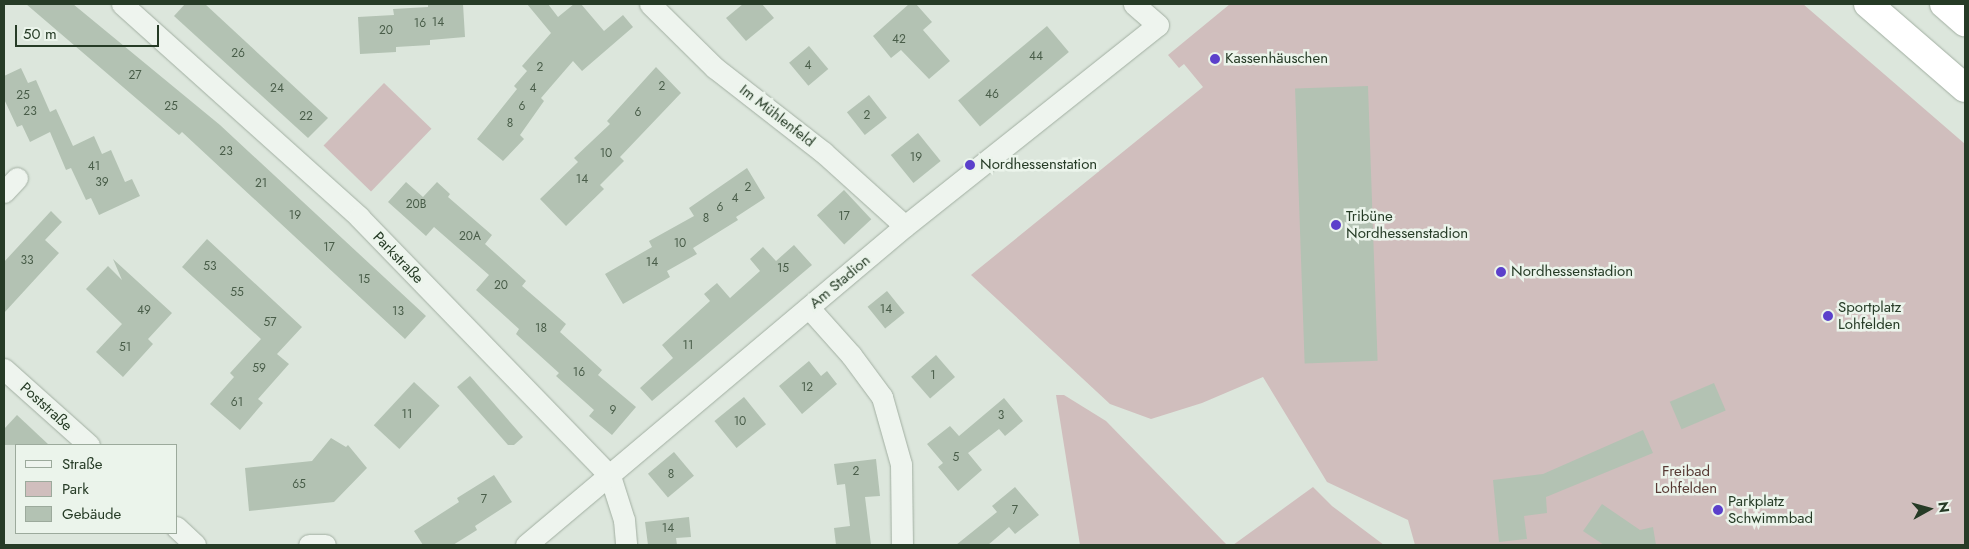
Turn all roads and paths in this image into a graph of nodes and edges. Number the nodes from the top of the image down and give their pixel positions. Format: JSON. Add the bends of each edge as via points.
{"nodes":[{"id":1,"x":122,"y":4,"type":"edge"},
{"id":2,"x":650,"y":4,"type":"edge"},
{"id":3,"x":1134,"y":4,"type":"edge"},
{"id":4,"x":1868,"y":4,"type":"edge"},
{"id":5,"x":1944,"y":4,"type":"edge"},
{"id":6,"x":1965,"y":22,"type":"edge"},
{"id":7,"x":1965,"y":88,"type":"edge"},
{"id":8,"x":905,"y":226,"type":"junction"},
{"id":9,"x":809,"y":308,"type":"junction"},
{"id":10,"x":4,"y":369,"type":"edge"},
{"id":11,"x":88,"y":444,"type":"edge"},
{"id":12,"x":610,"y":476,"type":"junction"},
{"id":13,"x":178,"y":529,"type":"edge"},
{"id":14,"x":195,"y":545,"type":"edge"},
{"id":15,"x":309,"y":545,"type":"edge"},
{"id":16,"x":325,"y":545,"type":"edge"},
{"id":17,"x":526,"y":545,"type":"edge"},
{"id":18,"x":626,"y":545,"type":"edge"},
{"id":19,"x":902,"y":545,"type":"edge"}],
"edges":[{"from":1,"to":12,"type":"street","name":"Parkstraße","via":[[359,217]]},
{"from":2,"to":8,"type":"street","name":"Im Mühlenfeld","via":[[716,68],[823,152]]},
{"from":3,"to":8,"type":"street","name":"Am Stadion","via":[[1158,25]]},
{"from":4,"to":7,"type":"highway"},
{"from":5,"to":6,"type":"highway"},
{"from":8,"to":9,"type":"street","name":"Am Stadion"},
{"from":9,"to":12,"type":"street","name":"Am Stadion"},
{"from":9,"to":19,"type":"street","via":[[851,355],[882,397],[901,464]]},
{"from":10,"to":11,"type":"street","name":"Poststraße"},
{"from":12,"to":17,"type":"street","name":"Am Stadion"},
{"from":12,"to":18,"type":"street","name":"Parkstraße","via":[[624,520]]},
{"from":13,"to":14,"type":"street"},
{"from":15,"to":16,"type":"street"}]}
